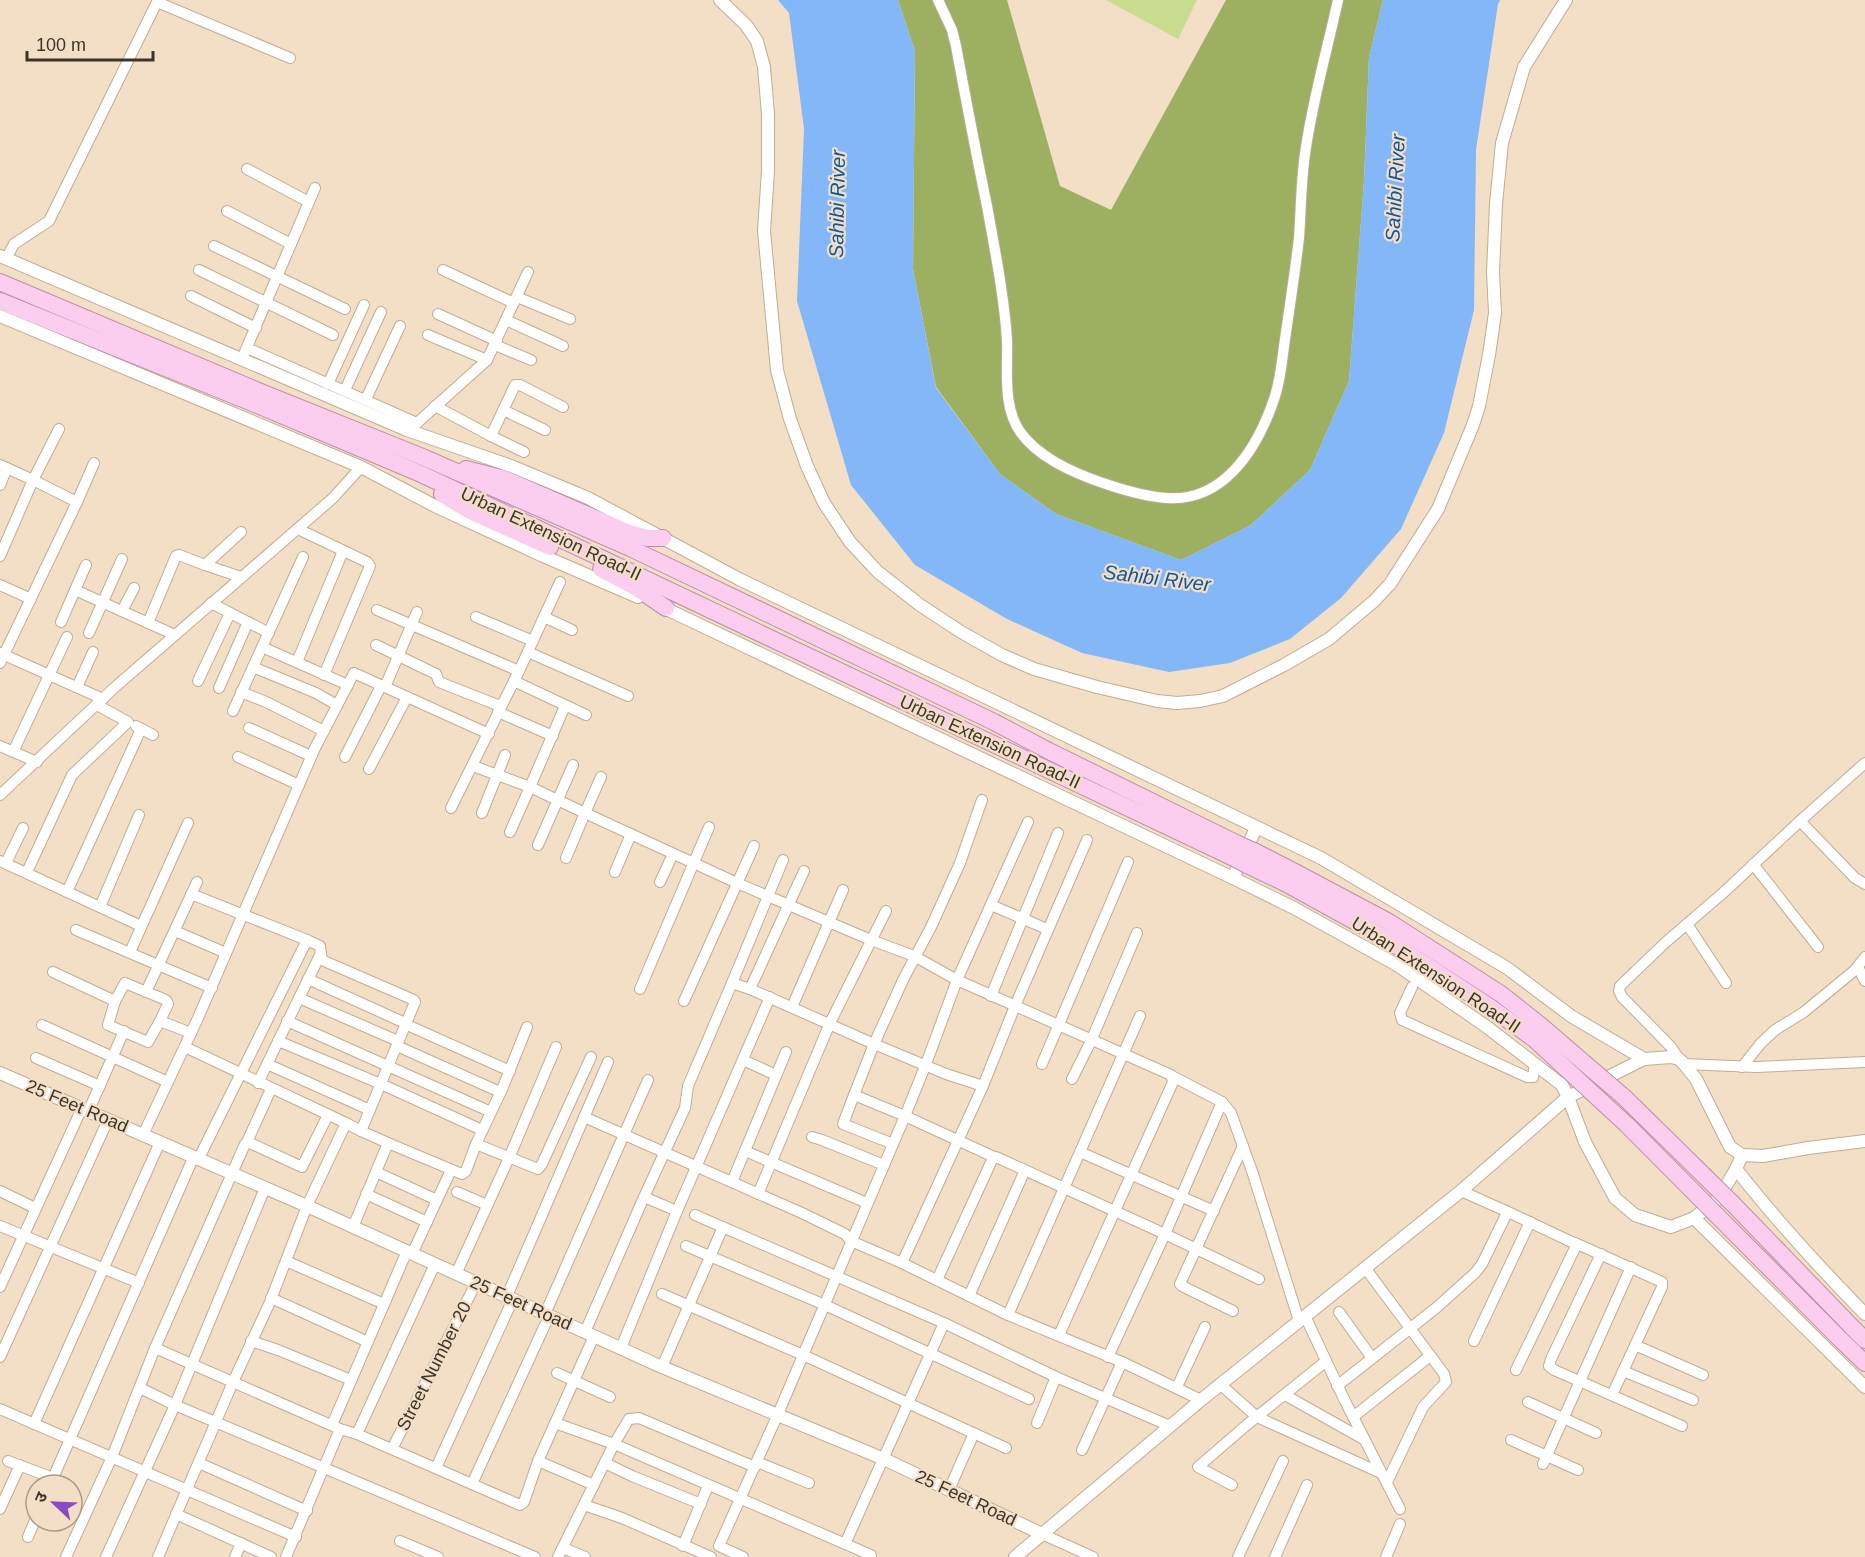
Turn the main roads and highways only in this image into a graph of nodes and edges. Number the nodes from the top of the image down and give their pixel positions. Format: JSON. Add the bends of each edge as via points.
{"nodes":[{"id":1,"x":0,"y":282,"type":"edge"},
{"id":2,"x":0,"y":301,"type":"edge"},
{"id":3,"x":453,"y":471,"type":"junction"},
{"id":4,"x":421,"y":474,"type":"junction"},
{"id":5,"x":663,"y":538,"type":"road end"},
{"id":6,"x":666,"y":609,"type":"road end"},
{"id":7,"x":1244,"y":855,"type":"junction"},
{"id":8,"x":1290,"y":877,"type":"junction"},
{"id":9,"x":1865,"y":1340,"type":"edge"},
{"id":10,"x":1865,"y":1363,"type":"edge"}],
"edges":[{"from":1,"to":3,"type":"highway","name":"Urban Extension Road-II"},
{"from":2,"to":4,"type":"highway","name":"Urban Extension Road-II"},
{"from":3,"to":5,"type":"highway","via":[[467,469],[505,479],[629,533]]},
{"from":3,"to":7,"type":"highway","name":"Urban Extension Road-II","via":[[630,548],[994,722]]},
{"from":4,"to":6,"type":"highway","via":[[468,510],[604,570]]},
{"from":4,"to":7,"type":"highway","name":"Urban Extension Road-II"},
{"from":7,"to":8,"type":"highway","name":"Urban Extension Road-II"},
{"from":8,"to":9,"type":"highway","name":"Urban Extension Road-II","bridge":true,"via":[[1389,921],[1502,994],[1633,1105]]},
{"from":8,"to":10,"type":"highway","name":"Urban Extension Road-II","bridge":true,"via":[[1534,1039],[1627,1125]]}]}
